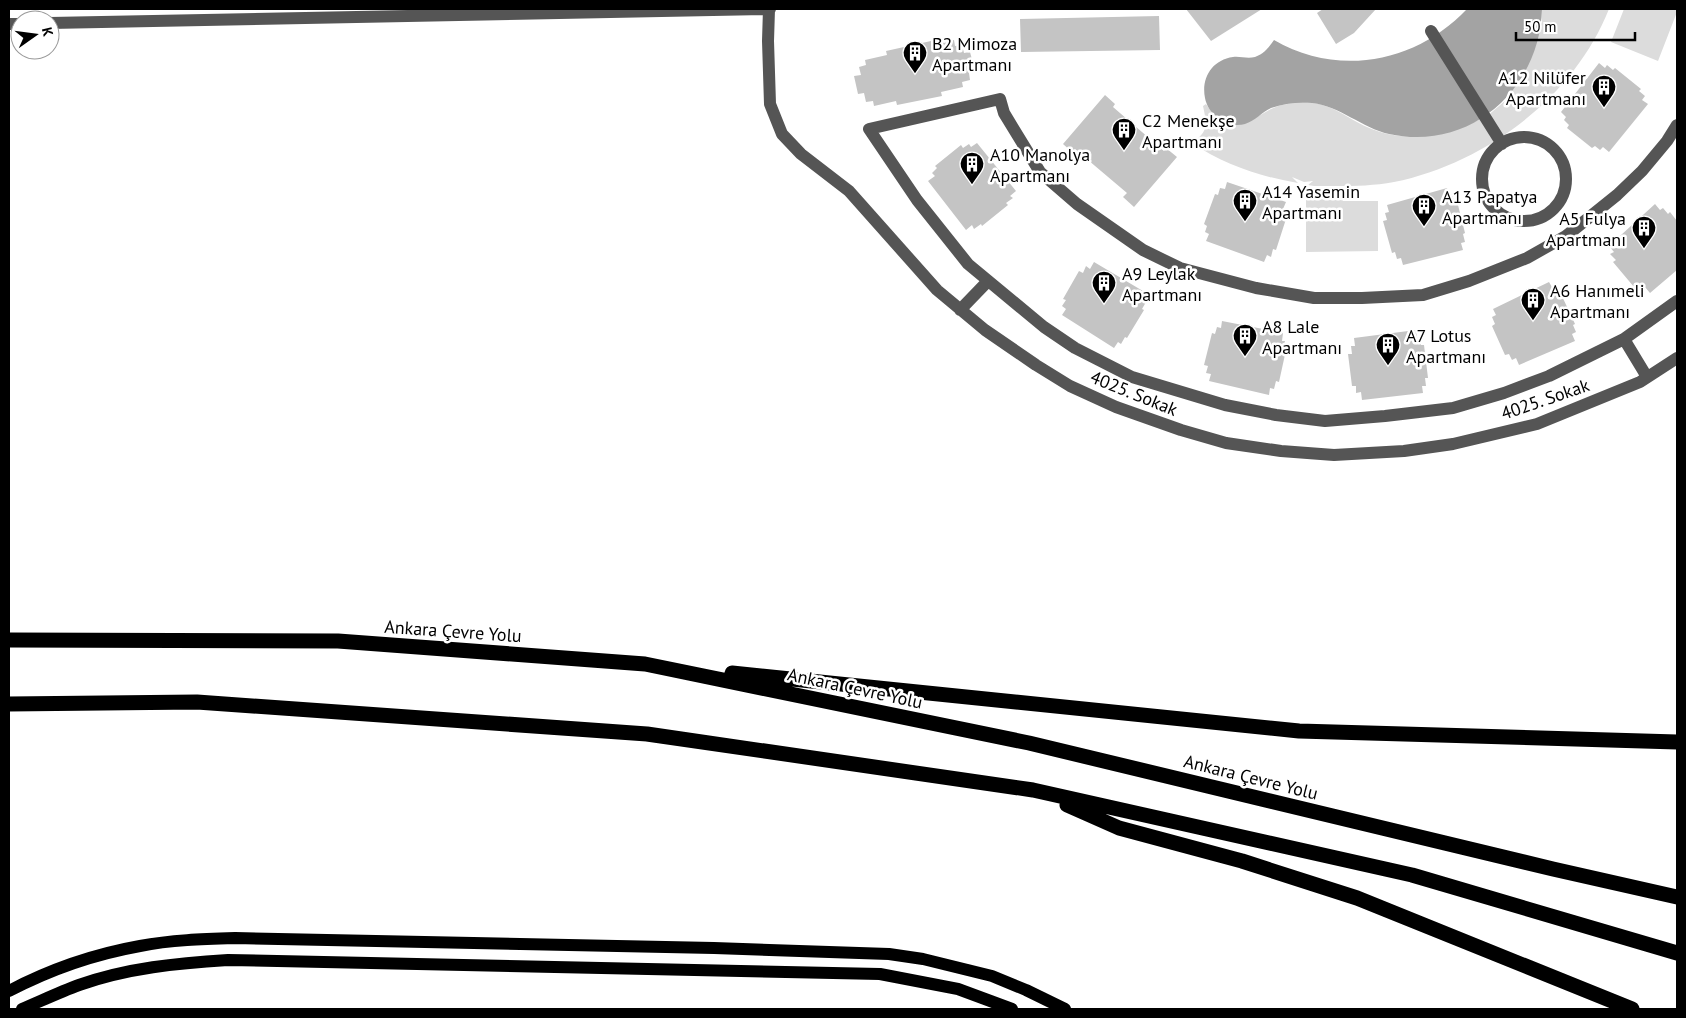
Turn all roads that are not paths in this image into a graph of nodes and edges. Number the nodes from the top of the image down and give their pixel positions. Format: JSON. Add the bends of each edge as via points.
{"nodes":[{"id":1,"x":770,"y":9,"type":"edge"},
{"id":2,"x":676,"y":10,"type":"edge"},
{"id":3,"x":60,"y":23,"type":"edge"},
{"id":4,"x":1432,"y":33,"type":"dead end"},
{"id":5,"x":1677,"y":124,"type":"edge"},
{"id":6,"x":1502,"y":144,"type":"junction"},
{"id":7,"x":988,"y":281,"type":"junction"},
{"id":8,"x":1677,"y":301,"type":"edge"},
{"id":9,"x":960,"y":310,"type":"junction"},
{"id":10,"x":1624,"y":339,"type":"junction"},
{"id":11,"x":1677,"y":358,"type":"edge"},
{"id":12,"x":1647,"y":377,"type":"junction"},
{"id":13,"x":9,"y":640,"type":"edge"},
{"id":14,"x":645,"y":664,"type":"junction"},
{"id":15,"x":9,"y":704,"type":"edge"},
{"id":16,"x":1677,"y":742,"type":"edge"},
{"id":17,"x":1033,"y":790,"type":"junction"},
{"id":18,"x":1677,"y":897,"type":"edge"},
{"id":19,"x":1677,"y":953,"type":"edge"},
{"id":20,"x":9,"y":991,"type":"edge"},
{"id":21,"x":22,"y":1009,"type":"edge"},
{"id":22,"x":1012,"y":1009,"type":"edge"},
{"id":23,"x":1065,"y":1009,"type":"edge"},
{"id":24,"x":1632,"y":1009,"type":"edge"}],
"edges":[{"from":1,"to":2,"type":"street"},
{"from":1,"to":9,"type":"street","name":"4025. Sokak","via":[[770,104],[782,134],[801,154],[849,191],[937,290]]},
{"from":2,"to":3,"type":"street"},
{"from":4,"to":6,"type":"street"},
{"from":5,"to":7,"type":"street","via":[[1642,171],[1617,195],[1566,236],[1527,258],[1424,295],[1353,298],[1314,298],[1256,288],[1180,268],[1144,250],[1077,204],[1040,172],[1004,114],[1000,99],[869,129],[916,200],[968,264]]},
{"from":6,"to":6,"type":"street","via":[[1525,137],[1537,139],[1548,145],[1564,165],[1565,190],[1560,202],[1541,218],[1529,221],[1504,216],[1487,198],[1483,186],[1484,168]]},
{"from":7,"to":9,"type":"street"},
{"from":7,"to":10,"type":"street","via":[[1067,343],[1132,377],[1225,405],[1325,421],[1453,408],[1549,376]]},
{"from":8,"to":10,"type":"street"},
{"from":9,"to":12,"type":"street","name":"4025. Sokak","via":[[1036,366],[1116,407],[1226,443],[1281,451],[1334,455],[1453,444],[1537,424]]},
{"from":10,"to":12,"type":"street"},
{"from":11,"to":12,"type":"street","name":"4025. Sokak"},
{"from":13,"to":14,"type":"highway","name":"Ankara Çevre Yolu","via":[[338,641]]},
{"from":14,"to":16,"type":"highway","via":[[1299,731]]},
{"from":14,"to":18,"type":"highway","name":"Ankara Çevre Yolu","via":[[1028,743]]},
{"from":15,"to":17,"type":"highway","via":[[197,702],[647,734]]},
{"from":17,"to":19,"type":"highway","via":[[1412,875]]},
{"from":17,"to":24,"type":"highway","via":[[1119,828],[1242,861],[1357,898]]},
{"from":20,"to":23,"type":"main road","via":[[51,972],[139,946],[188,939],[236,938],[890,954],[992,976]]},
{"from":21,"to":22,"type":"main road","via":[[115,974],[175,964],[228,960],[880,974],[958,989]]}]}
